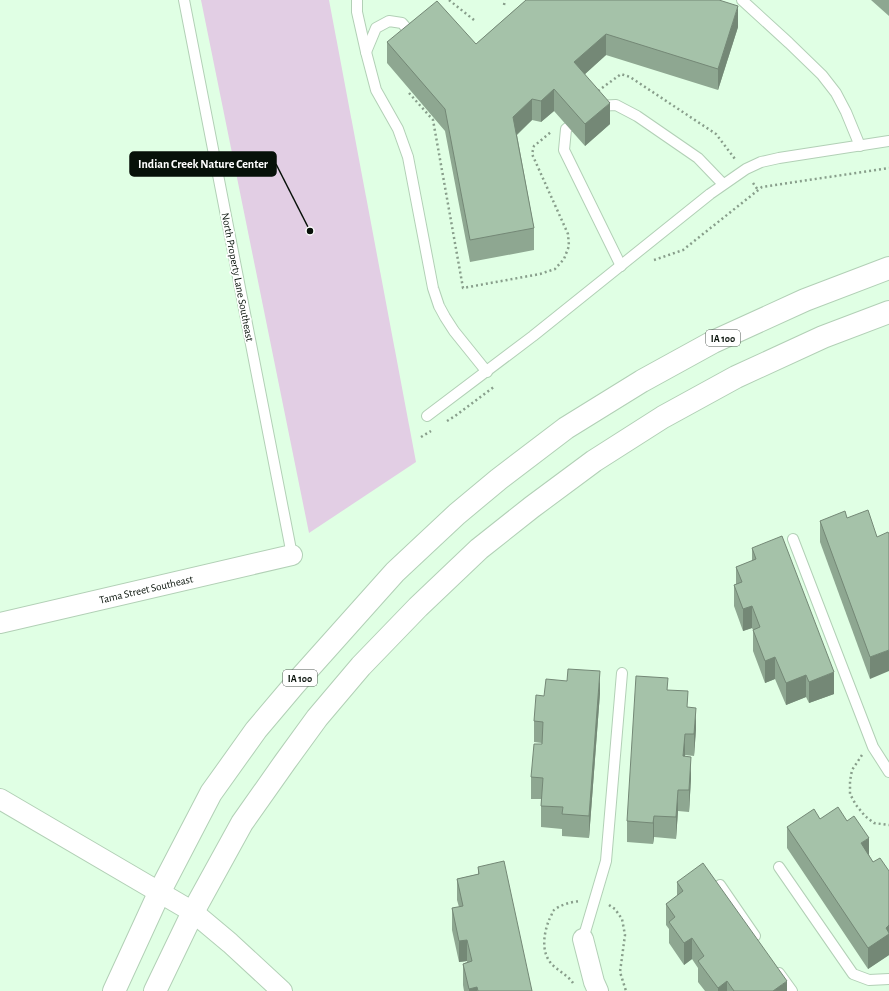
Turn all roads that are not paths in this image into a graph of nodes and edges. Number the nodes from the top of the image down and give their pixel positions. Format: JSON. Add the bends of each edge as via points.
{"nodes":[{"id":1,"x":184,"y":0,"type":"edge"},
{"id":2,"x":357,"y":0,"type":"edge"},
{"id":3,"x":742,"y":0,"type":"edge"},
{"id":4,"x":416,"y":39,"type":"edge"},
{"id":5,"x":366,"y":52,"type":"junction"},
{"id":6,"x":889,"y":141,"type":"edge"},
{"id":7,"x":860,"y":146,"type":"junction"},
{"id":8,"x":723,"y":184,"type":"junction"},
{"id":9,"x":621,"y":266,"type":"junction"},
{"id":10,"x":889,"y":268,"type":"edge"},
{"id":11,"x":889,"y":312,"type":"edge"},
{"id":12,"x":487,"y":372,"type":"junction"},
{"id":13,"x":427,"y":416,"type":"dead end"},
{"id":14,"x":793,"y":539,"type":"dead end"},
{"id":15,"x":292,"y":555,"type":"joint"},
{"id":16,"x":0,"y":623,"type":"edge"},
{"id":17,"x":622,"y":673,"type":"dead end"},
{"id":18,"x":889,"y":772,"type":"edge"},
{"id":19,"x":0,"y":799,"type":"edge"},
{"id":20,"x":778,"y":867,"type":"dead end"},
{"id":21,"x":720,"y":885,"type":"edge"},
{"id":22,"x":160,"y":891,"type":"junction"},
{"id":23,"x":193,"y":912,"type":"junction"},
{"id":24,"x":583,"y":939,"type":"joint"},
{"id":25,"x":762,"y":947,"type":"edge"},
{"id":26,"x":775,"y":966,"type":"edge"},
{"id":27,"x":889,"y":979,"type":"edge"},
{"id":28,"x":114,"y":991,"type":"edge"},
{"id":29,"x":155,"y":991,"type":"edge"},
{"id":30,"x":282,"y":991,"type":"edge"},
{"id":31,"x":598,"y":991,"type":"edge"},
{"id":32,"x":792,"y":991,"type":"edge"}],
"edges":[{"from":1,"to":15,"type":"lane","name":"North Property Lane Southeast"},
{"from":2,"to":5,"type":"lane","via":[[357,12]]},
{"from":3,"to":7,"type":"lane","via":[[822,75],[836,93]]},
{"from":4,"to":5,"type":"lane","via":[[402,23],[389,21],[376,28]]},
{"from":5,"to":12,"type":"lane","via":[[376,90],[398,129],[408,157],[433,288],[439,306],[454,331]]},
{"from":6,"to":7,"type":"lane"},
{"from":7,"to":8,"type":"lane","via":[[761,162]]},
{"from":8,"to":9,"type":"lane"},
{"from":8,"to":9,"type":"lane","via":[[698,158],[637,116],[616,105],[594,107],[566,129],[564,150]]},
{"from":9,"to":12,"type":"lane"},
{"from":10,"to":22,"type":"highway","number":"IA 100","via":[[805,300],[713,342],[642,381],[566,428],[456,514],[395,572],[256,730],[211,794]]},
{"from":11,"to":23,"type":"highway","via":[[823,337],[736,377],[663,418],[594,461],[480,550],[418,607],[366,660],[317,718],[242,823]]},
{"from":12,"to":13,"type":"lane"},
{"from":14,"to":18,"type":"lane","via":[[873,748]]},
{"from":15,"to":16,"type":"street","name":"Tama Street Southeast"},
{"from":17,"to":24,"type":"lane","via":[[606,861]]},
{"from":19,"to":22,"type":"street"},
{"from":20,"to":27,"type":"lane","via":[[853,974],[869,980]]},
{"from":21,"to":25,"type":"lane"},
{"from":22,"to":23,"type":"street"},
{"from":22,"to":28,"type":"highway","number":"IA 100"},
{"from":23,"to":29,"type":"highway"},
{"from":23,"to":30,"type":"street"},
{"from":24,"to":31,"type":"street"},
{"from":26,"to":32,"type":"lane"}]}
